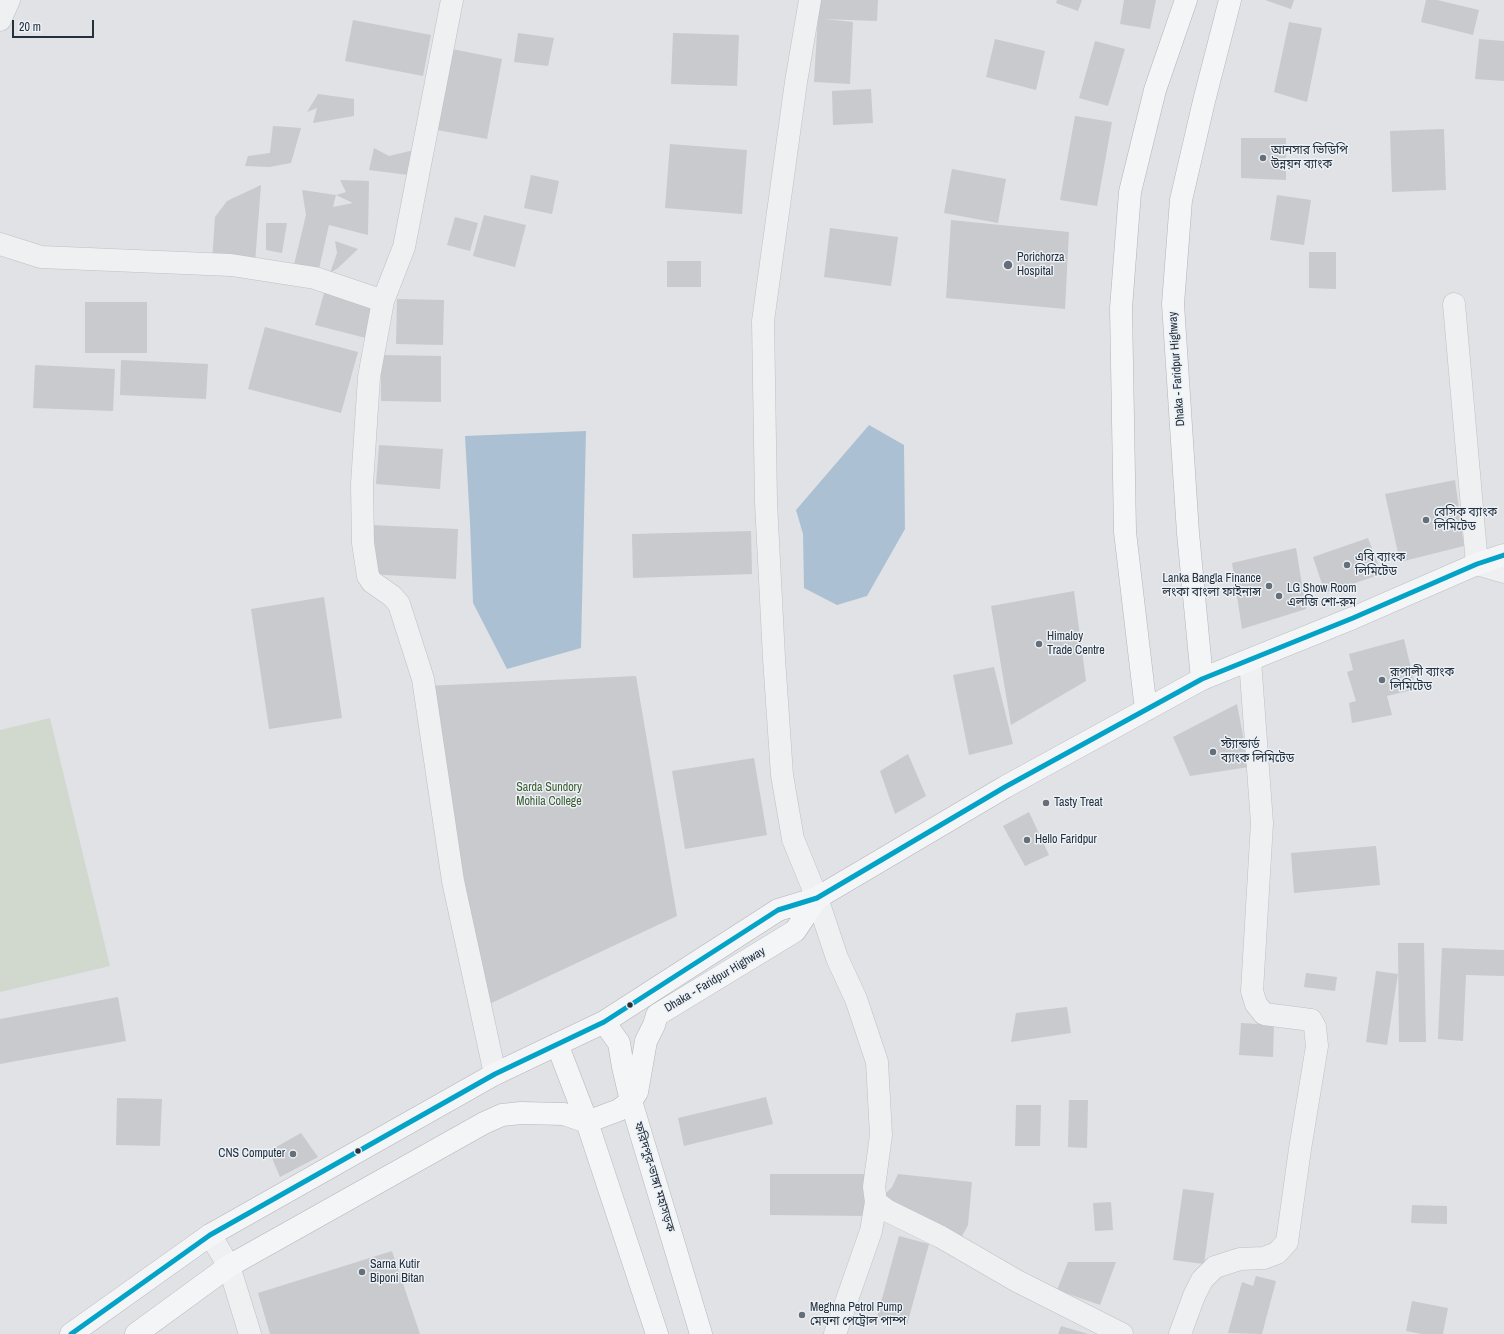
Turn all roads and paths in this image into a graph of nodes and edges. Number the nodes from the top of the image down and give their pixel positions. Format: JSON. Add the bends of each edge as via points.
{"nodes":[{"id":1,"x":9,"y":0,"type":"edge"},
{"id":2,"x":452,"y":0,"type":"edge"},
{"id":3,"x":810,"y":0,"type":"edge"},
{"id":4,"x":1186,"y":0,"type":"edge"},
{"id":5,"x":1230,"y":0,"type":"edge"},
{"id":6,"x":0,"y":20,"type":"edge"},
{"id":7,"x":0,"y":244,"type":"edge"},
{"id":8,"x":383,"y":301,"type":"junction"},
{"id":9,"x":1454,"y":304,"type":"dead end"},
{"id":10,"x":1504,"y":555,"type":"edge"},
{"id":11,"x":1477,"y":564,"type":"junction"},
{"id":12,"x":1504,"y":572,"type":"edge"},
{"id":13,"x":1250,"y":660,"type":"junction"},
{"id":14,"x":1202,"y":679,"type":"junction"},
{"id":15,"x":1146,"y":710,"type":"junction"},
{"id":16,"x":817,"y":898,"type":"junction"},
{"id":17,"x":604,"y":1022,"type":"junction"},
{"id":18,"x":557,"y":1044,"type":"junction"},
{"id":19,"x":494,"y":1074,"type":"junction"},
{"id":20,"x":631,"y":1101,"type":"junction"},
{"id":21,"x":588,"y":1122,"type":"junction"},
{"id":22,"x":876,"y":1202,"type":"junction"},
{"id":23,"x":210,"y":1235,"type":"junction"},
{"id":24,"x":230,"y":1266,"type":"junction"},
{"id":25,"x":72,"y":1334,"type":"edge"},
{"id":26,"x":136,"y":1334,"type":"edge"},
{"id":27,"x":250,"y":1334,"type":"edge"},
{"id":28,"x":657,"y":1334,"type":"edge"},
{"id":29,"x":701,"y":1334,"type":"edge"},
{"id":30,"x":835,"y":1334,"type":"edge"},
{"id":31,"x":1122,"y":1334,"type":"edge"},
{"id":32,"x":1180,"y":1334,"type":"edge"}],
"edges":[{"from":1,"to":6,"type":"street"},
{"from":2,"to":8,"type":"street","via":[[404,247]]},
{"from":3,"to":16,"type":"street","via":[[763,321],[766,502],[782,775],[793,839]]},
{"from":4,"to":15,"type":"main road","via":[[1155,90],[1130,192],[1120,308],[1125,532]]},
{"from":5,"to":14,"type":"main road","name":"Dhaka - Faridpur Highway","via":[[1181,200],[1173,304],[1188,533]]},
{"from":7,"to":8,"type":"street","via":[[41,257],[238,267],[315,278]]},
{"from":8,"to":19,"type":"street","via":[[369,377],[363,470],[363,543],[368,576],[399,604],[423,679],[454,881]]},
{"from":9,"to":11,"type":"street"},
{"from":10,"to":11,"type":"main road"},
{"from":11,"to":12,"type":"street"},
{"from":11,"to":13,"type":"main road"},
{"from":13,"to":14,"type":"main road"},
{"from":13,"to":32,"type":"street","via":[[1262,823],[1252,991],[1256,1004],[1264,1014],[1311,1020],[1315,1028],[1316,1046],[1287,1242],[1277,1253],[1264,1258],[1240,1259],[1215,1267],[1202,1280]]},
{"from":14,"to":15,"type":"main road","name":"Dhaka - Faridpur Highway"},
{"from":15,"to":16,"type":"main road","name":"Dhaka - Faridpur Highway","via":[[1005,787]]},
{"from":16,"to":17,"type":"main road","name":"Dhaka - Faridpur Highway","via":[[778,910]]},
{"from":16,"to":20,"type":"main road","name":"Dhaka - Faridpur Highway","via":[[795,931],[657,1015],[646,1041],[637,1092]]},
{"from":16,"to":22,"type":"street","via":[[877,1062],[881,1135],[874,1186]]},
{"from":17,"to":18,"type":"main road","name":"Dhaka - Faridpur Highway"},
{"from":17,"to":20,"type":"main road","name":"ফরিদপুর-ভাঙ্গা মহাসড়ক","via":[[619,1043]]},
{"from":18,"to":19,"type":"main road","name":"Dhaka - Faridpur Highway"},
{"from":18,"to":21,"type":"main road"},
{"from":19,"to":23,"type":"main road","name":"Dhaka - Faridpur Highway"},
{"from":20,"to":21,"type":"main road","via":[[619,1110]]},
{"from":20,"to":29,"type":"main road","name":"ফরিদপুর-ভাঙ্গা মহাসড়ক"},
{"from":21,"to":24,"type":"main road","via":[[564,1114],[502,1115]]},
{"from":21,"to":28,"type":"main road"},
{"from":22,"to":30,"type":"street","via":[[871,1231]]},
{"from":22,"to":31,"type":"street","via":[[1017,1281]]},
{"from":23,"to":24,"type":"street"},
{"from":23,"to":25,"type":"main road","name":"Dhaka - Faridpur Highway"},
{"from":24,"to":26,"type":"main road"},
{"from":24,"to":27,"type":"street"}]}
